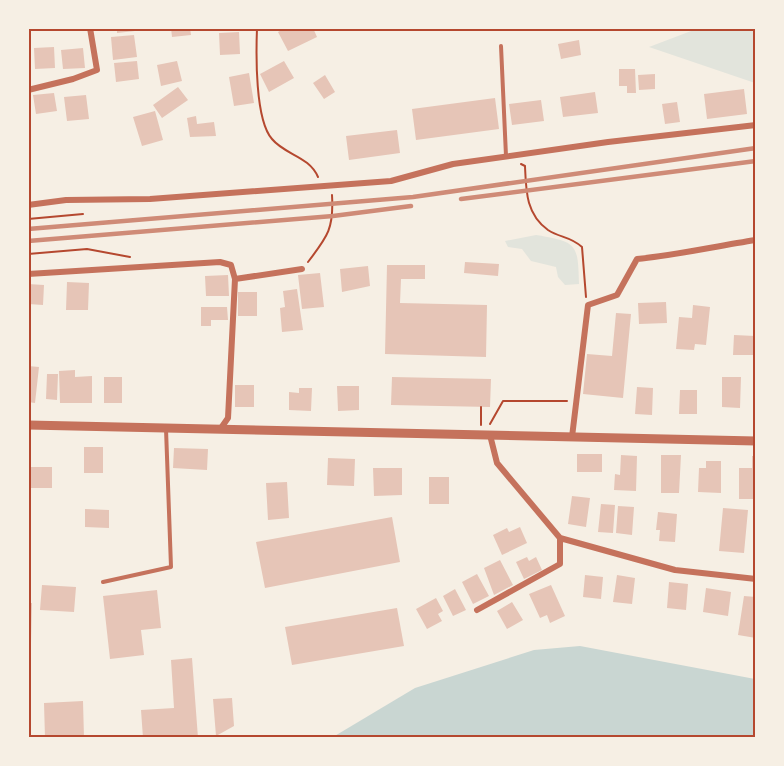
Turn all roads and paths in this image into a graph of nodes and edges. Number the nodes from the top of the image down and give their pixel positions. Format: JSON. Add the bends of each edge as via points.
{"nodes":[{"id":1,"x":90,"y":28,"type":"edge"},
{"id":2,"x":257,"y":28,"type":"edge"},
{"id":3,"x":501,"y":46,"type":"dead end"},
{"id":4,"x":28,"y":90,"type":"edge"},
{"id":5,"x":756,"y":124,"type":"edge"},
{"id":6,"x":506,"y":157,"type":"junction"},
{"id":7,"x":525,"y":166,"type":"dead end"},
{"id":8,"x":321,"y":185,"type":"junction"},
{"id":9,"x":332,"y":186,"type":"junction"},
{"id":10,"x":28,"y":205,"type":"edge"},
{"id":11,"x":83,"y":214,"type":"dead end"},
{"id":12,"x":28,"y":219,"type":"edge"},
{"id":13,"x":756,"y":240,"type":"edge"},
{"id":14,"x":87,"y":249,"type":"dead end"},
{"id":15,"x":28,"y":254,"type":"edge"},
{"id":16,"x":302,"y":269,"type":"joint"},
{"id":17,"x":28,"y":274,"type":"edge"},
{"id":18,"x":235,"y":279,"type":"junction"},
{"id":19,"x":588,"y":305,"type":"junction"},
{"id":20,"x":576,"y":400,"type":"junction"},
{"id":21,"x":481,"y":407,"type":"dead end"},
{"id":22,"x":28,"y":425,"type":"edge"},
{"id":23,"x":166,"y":428,"type":"junction"},
{"id":24,"x":221,"y":428,"type":"junction"},
{"id":25,"x":481,"y":429,"type":"dead end"},
{"id":26,"x":489,"y":432,"type":"junction"},
{"id":27,"x":572,"y":437,"type":"junction"},
{"id":28,"x":756,"y":441,"type":"edge"},
{"id":29,"x":560,"y":538,"type":"junction"},
{"id":30,"x":756,"y":579,"type":"edge"},
{"id":31,"x":103,"y":582,"type":"dead end"},
{"id":32,"x":477,"y":610,"type":"dead end"}],
"edges":[{"from":1,"to":4,"type":"street","via":[[97,70]]},
{"from":2,"to":8,"type":"path","via":[[255,74],[271,139],[314,168]]},
{"from":3,"to":6,"type":"lane"},
{"from":5,"to":6,"type":"street"},
{"from":6,"to":9,"type":"street","via":[[453,164],[391,181]]},
{"from":7,"to":19,"type":"path","via":[[528,207],[549,231],[573,238],[582,247]]},
{"from":8,"to":9,"type":"street"},
{"from":8,"to":10,"type":"street","via":[[161,199],[66,200]]},
{"from":9,"to":16,"type":"path","via":[[329,235]]},
{"from":11,"to":12,"type":"path"},
{"from":13,"to":19,"type":"street","via":[[637,260],[617,295]]},
{"from":14,"to":15,"type":"path"},
{"from":16,"to":18,"type":"street"},
{"from":17,"to":18,"type":"street","via":[[220,262],[231,265]]},
{"from":18,"to":24,"type":"street","via":[[228,418]]},
{"from":19,"to":20,"type":"street"},
{"from":20,"to":26,"type":"path","via":[[502,401]]},
{"from":20,"to":27,"type":"street"},
{"from":21,"to":25,"type":"path"},
{"from":22,"to":23,"type":"street"},
{"from":23,"to":24,"type":"street"},
{"from":23,"to":31,"type":"lane","via":[[171,567]]},
{"from":24,"to":26,"type":"street"},
{"from":26,"to":27,"type":"street"},
{"from":26,"to":29,"type":"street","via":[[497,464]]},
{"from":27,"to":28,"type":"street"},
{"from":29,"to":30,"type":"street","via":[[675,570]]},
{"from":29,"to":32,"type":"street","via":[[560,564]]}]}
